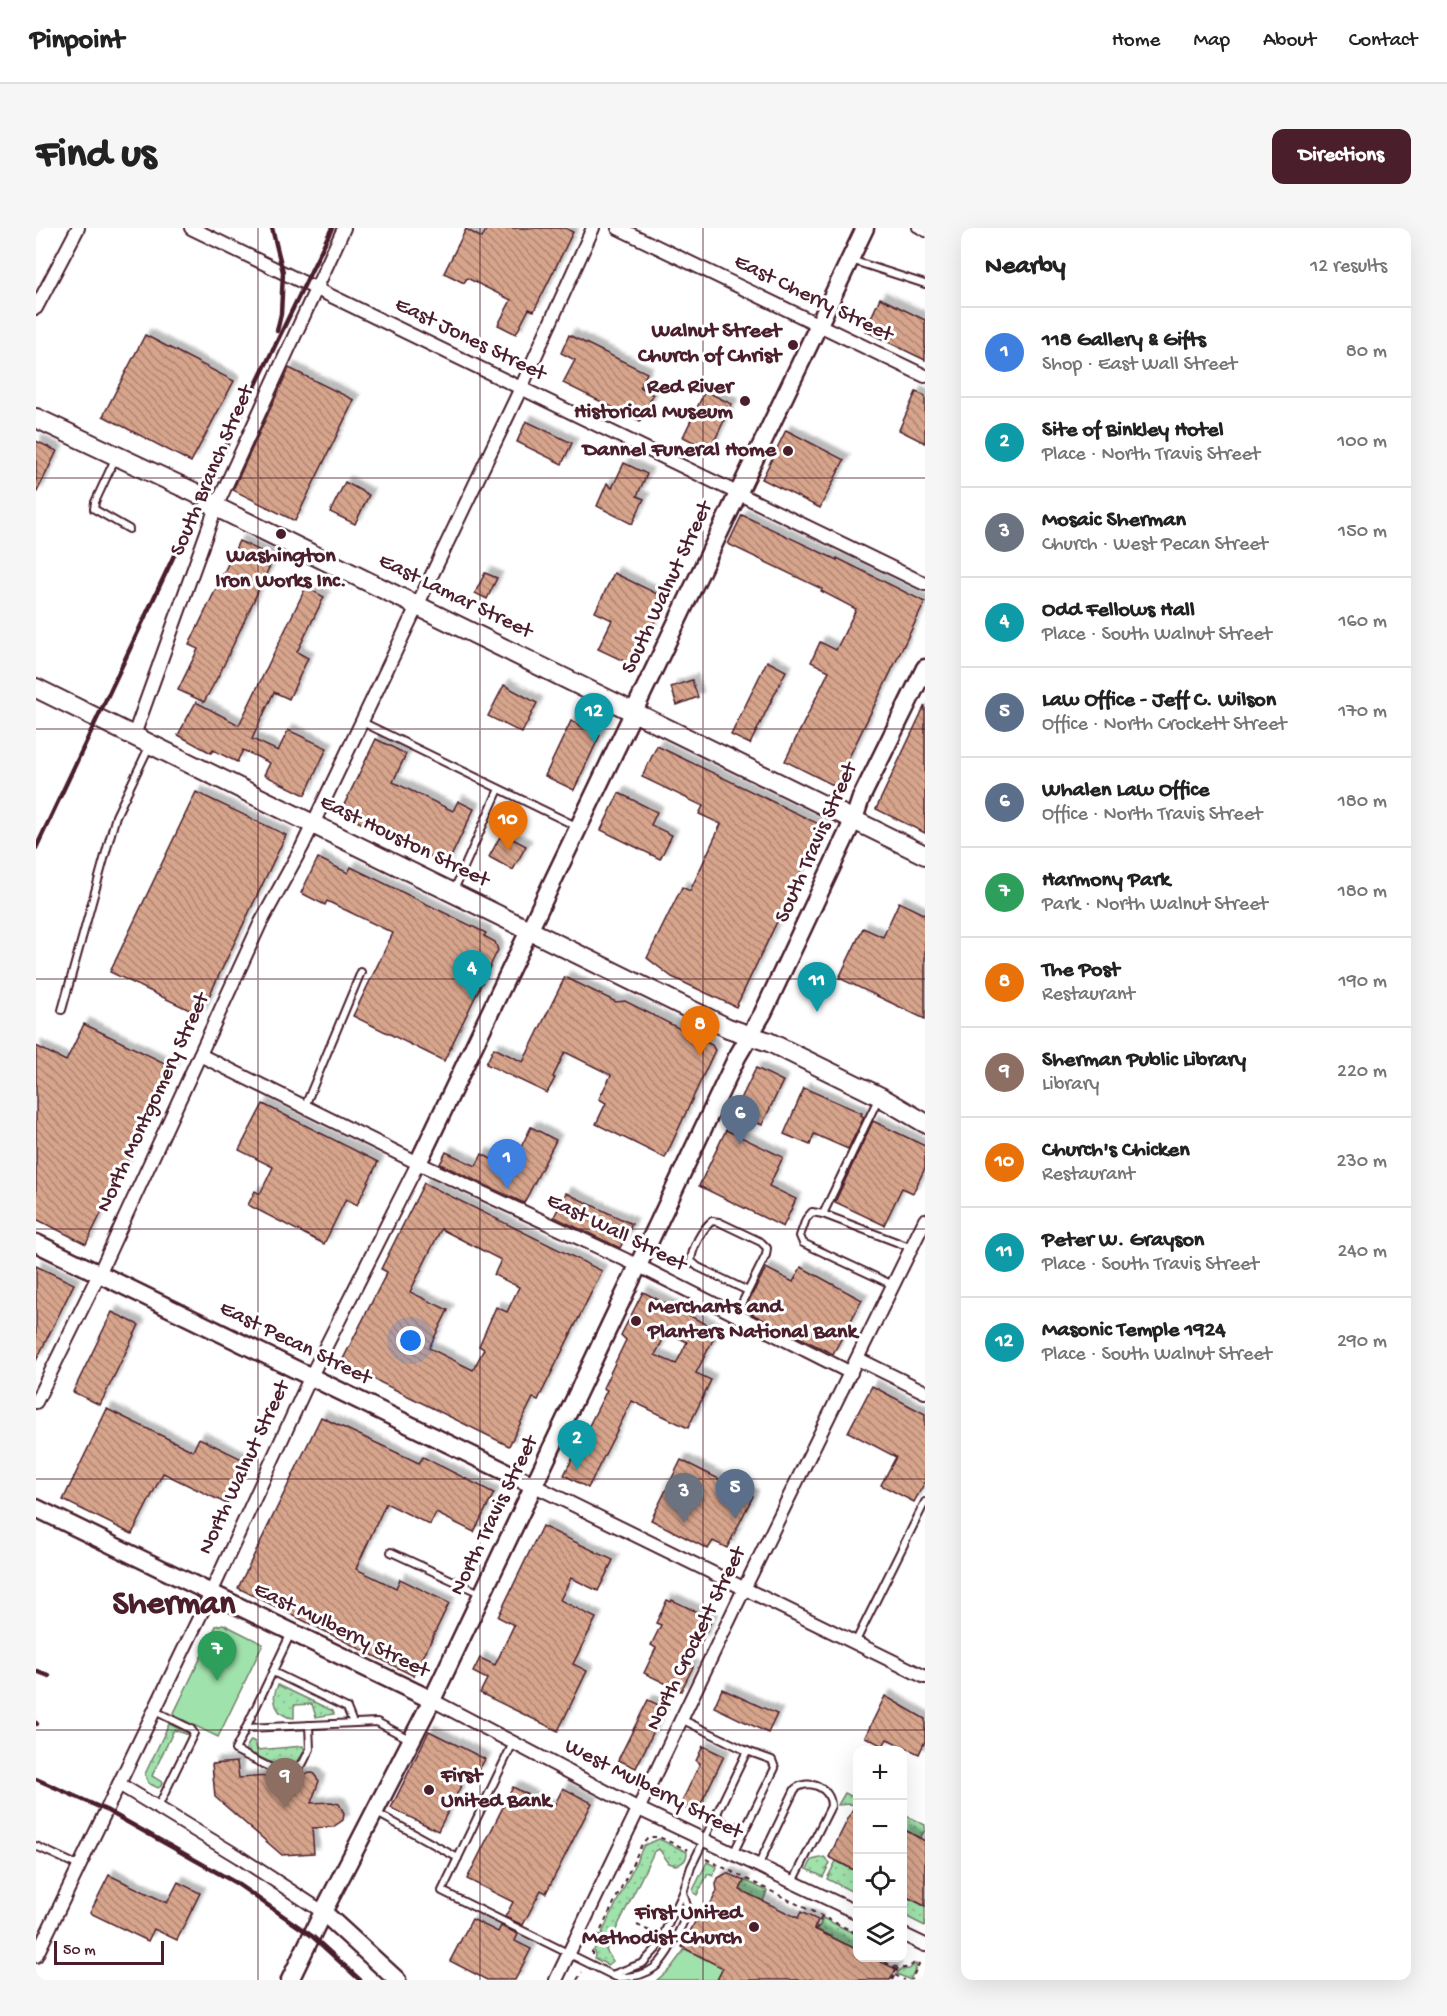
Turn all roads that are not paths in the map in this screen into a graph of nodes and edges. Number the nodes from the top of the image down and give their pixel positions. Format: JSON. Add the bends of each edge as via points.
{"nodes":[{"id":1,"x":78,"y":228,"type":"edge"},
{"id":2,"x":191,"y":228,"type":"edge"},
{"id":3,"x":344,"y":228,"type":"edge"},
{"id":4,"x":593,"y":228,"type":"edge"},
{"id":5,"x":618,"y":228,"type":"edge"},
{"id":6,"x":865,"y":228,"type":"edge"},
{"id":7,"x":916,"y":228,"type":"edge"},
{"id":8,"x":925,"y":232,"type":"edge"},
{"id":9,"x":850,"y":259,"type":"junction"},
{"id":10,"x":925,"y":284,"type":"edge"},
{"id":11,"x":317,"y":289,"type":"junction"},
{"id":12,"x":36,"y":308,"type":"edge"},
{"id":13,"x":818,"y":325,"type":"junction"},
{"id":14,"x":925,"y":376,"type":"edge"},
{"id":15,"x":521,"y":388,"type":"junction"},
{"id":16,"x":36,"y":418,"type":"edge"},
{"id":17,"x":117,"y":456,"type":"junction"},
{"id":18,"x":738,"y":492,"type":"junction"},
{"id":19,"x":216,"y":507,"type":"junction"},
{"id":20,"x":129,"y":529,"type":"dead end"},
{"id":21,"x":925,"y":584,"type":"edge"},
{"id":22,"x":418,"y":605,"type":"junction"},
{"id":23,"x":925,"y":669,"type":"edge"},
{"id":24,"x":36,"y":688,"type":"edge"},
{"id":25,"x":635,"y":711,"type":"junction"},
{"id":26,"x":362,"y":722,"type":"junction"},
{"id":27,"x":142,"y":739,"type":"junction"},
{"id":28,"x":499,"y":789,"type":"junction"},
{"id":29,"x":854,"y":819,"type":"junction"},
{"id":30,"x":313,"y":824,"type":"junction"},
{"id":31,"x":578,"y":828,"type":"junction"},
{"id":32,"x":925,"y":855,"type":"edge"},
{"id":33,"x":453,"y":893,"type":"junction"},
{"id":34,"x":529,"y":931,"type":"junction"},
{"id":35,"x":361,"y":972,"type":"dead end"},
{"id":36,"x":62,"y":1010,"type":"dead end"},
{"id":37,"x":751,"y":1036,"type":"junction"},
{"id":38,"x":200,"y":1055,"type":"junction"},
{"id":39,"x":879,"y":1096,"type":"junction"},
{"id":40,"x":305,"y":1107,"type":"junction"},
{"id":41,"x":925,"y":1123,"type":"edge"},
{"id":42,"x":418,"y":1163,"type":"junction"},
{"id":43,"x":823,"y":1214,"type":"junction"},
{"id":44,"x":925,"y":1220,"type":"edge"},
{"id":45,"x":36,"y":1243,"type":"edge"},
{"id":46,"x":912,"y":1248,"type":"junction"},
{"id":47,"x":639,"y":1266,"type":"junction"},
{"id":48,"x":99,"y":1274,"type":"junction"},
{"id":49,"x":894,"y":1285,"type":"junction"},
{"id":50,"x":748,"y":1291,"type":"junction"},
{"id":51,"x":736,"y":1315,"type":"junction"},
{"id":52,"x":858,"y":1359,"type":"junction"},
{"id":53,"x":851,"y":1373,"type":"junction"},
{"id":54,"x":311,"y":1376,"type":"junction"},
{"id":55,"x":925,"y":1392,"type":"edge"},
{"id":56,"x":36,"y":1402,"type":"edge"},
{"id":57,"x":535,"y":1486,"type":"junction"},
{"id":58,"x":925,"y":1502,"type":"edge"},
{"id":59,"x":36,"y":1508,"type":"edge"},
{"id":60,"x":391,"y":1552,"type":"dead end"},
{"id":61,"x":744,"y":1589,"type":"junction"},
{"id":62,"x":211,"y":1593,"type":"junction"},
{"id":63,"x":483,"y":1595,"type":"junction"},
{"id":64,"x":292,"y":1632,"type":"junction"},
{"id":65,"x":854,"y":1643,"type":"junction"},
{"id":66,"x":273,"y":1672,"type":"junction"},
{"id":67,"x":925,"y":1677,"type":"edge"},
{"id":68,"x":432,"y":1700,"type":"junction"},
{"id":69,"x":154,"y":1710,"type":"junction"},
{"id":70,"x":681,"y":1719,"type":"junction"},
{"id":71,"x":353,"y":1724,"type":"junction"},
{"id":72,"x":309,"y":1725,"type":"junction"},
{"id":73,"x":246,"y":1728,"type":"junction"},
{"id":74,"x":411,"y":1740,"type":"junction"},
{"id":75,"x":514,"y":1743,"type":"junction"},
{"id":76,"x":747,"y":1751,"type":"junction"},
{"id":77,"x":119,"y":1784,"type":"junction"},
{"id":78,"x":158,"y":1808,"type":"junction"},
{"id":79,"x":639,"y":1809,"type":"junction"},
{"id":80,"x":374,"y":1812,"type":"junction"},
{"id":81,"x":717,"y":1813,"type":"junction"},
{"id":82,"x":748,"y":1822,"type":"junction"},
{"id":83,"x":704,"y":1840,"type":"junction"},
{"id":84,"x":36,"y":1846,"type":"edge"},
{"id":85,"x":733,"y":1854,"type":"junction"},
{"id":86,"x":459,"y":1858,"type":"junction"},
{"id":87,"x":79,"y":1866,"type":"junction"},
{"id":88,"x":758,"y":1866,"type":"junction"},
{"id":89,"x":793,"y":1882,"type":"junction"},
{"id":90,"x":683,"y":1893,"type":"junction"},
{"id":91,"x":853,"y":1911,"type":"edge"},
{"id":92,"x":322,"y":1912,"type":"junction"},
{"id":93,"x":907,"y":1936,"type":"edge"},
{"id":94,"x":925,"y":1945,"type":"edge"},
{"id":95,"x":569,"y":1954,"type":"junction"},
{"id":96,"x":36,"y":1956,"type":"edge"},
{"id":97,"x":612,"y":1975,"type":"junction"},
{"id":98,"x":290,"y":1980,"type":"edge"},
{"id":99,"x":397,"y":1980,"type":"edge"},
{"id":100,"x":556,"y":1980,"type":"edge"}],
"edges":[{"from":1,"to":12,"type":"street"},
{"from":2,"to":11,"type":"street","name":"East Jones Street"},
{"from":3,"to":11,"type":"street","name":"South Branch Street"},
{"from":4,"to":15,"type":"street","name":"North Montgomery Street"},
{"from":5,"to":13,"type":"street","name":"East Cherry Street"},
{"from":6,"to":9,"type":"street","name":"South Walnut Street"},
{"from":7,"to":8,"type":"lane"},
{"from":9,"to":10,"type":"lane"},
{"from":9,"to":13,"type":"street","name":"South Walnut Street"},
{"from":11,"to":15,"type":"street","name":"East Jones Street"},
{"from":11,"to":19,"type":"street","name":"South Branch Street"},
{"from":13,"to":14,"type":"street","name":"East Cherry Street"},
{"from":13,"to":18,"type":"street","name":"South Walnut Street"},
{"from":15,"to":18,"type":"street","name":"East Jones Street"},
{"from":15,"to":22,"type":"street","name":"North Montgomery Street"},
{"from":16,"to":17,"type":"main road","name":"East Lamar Street"},
{"from":17,"to":19,"type":"main road","name":"East Lamar Street","via":[[202,496]]},
{"from":17,"to":20,"type":"lane","via":[[94,509]]},
{"from":18,"to":21,"type":"street","name":"East Jones Street"},
{"from":18,"to":25,"type":"street","name":"South Walnut Street"},
{"from":19,"to":22,"type":"main road","name":"East Lamar Street"},
{"from":19,"to":27,"type":"street","name":"South Branch Street"},
{"from":22,"to":25,"type":"main road","name":"East Lamar Street"},
{"from":22,"to":26,"type":"street","name":"North Montgomery Street"},
{"from":23,"to":29,"type":"street","name":"South Travis Street"},
{"from":24,"to":27,"type":"main road","name":"East Houston Street"},
{"from":25,"to":29,"type":"main road","name":"East Lamar Street"},
{"from":25,"to":31,"type":"street","name":"South Walnut Street"},
{"from":26,"to":28,"type":"lane"},
{"from":26,"to":30,"type":"street","name":"North Montgomery Street"},
{"from":27,"to":30,"type":"main road","name":"East Houston Street"},
{"from":27,"to":36,"type":"lane","via":[[116,816]]},
{"from":28,"to":31,"type":"lane"},
{"from":28,"to":33,"type":"lane"},
{"from":29,"to":32,"type":"main road","name":"East Lamar Street"},
{"from":29,"to":37,"type":"street","name":"South Travis Street"},
{"from":30,"to":33,"type":"main road","name":"East Houston Street"},
{"from":30,"to":38,"type":"street","name":"North Montgomery Street","via":[[260,924]]},
{"from":31,"to":34,"type":"street","name":"South Walnut Street"},
{"from":33,"to":34,"type":"main road","name":"East Houston Street"},
{"from":34,"to":37,"type":"main road","name":"East Houston Street"},
{"from":34,"to":42,"type":"street","name":"South Walnut Street"},
{"from":35,"to":40,"type":"lane"},
{"from":37,"to":39,"type":"main road","name":"East Houston Street"},
{"from":37,"to":47,"type":"street","name":"North Travis Street","via":[[737,1057]]},
{"from":38,"to":40,"type":"street","name":"East Wall Street"},
{"from":38,"to":48,"type":"street","name":"North Montgomery Street"},
{"from":39,"to":41,"type":"main road","name":"East Houston Street"},
{"from":39,"to":43,"type":"lane"},
{"from":40,"to":42,"type":"street","name":"East Wall Street"},
{"from":42,"to":47,"type":"street","name":"East Wall Street"},
{"from":42,"to":54,"type":"street","name":"North Walnut Street"},
{"from":43,"to":46,"type":"lane"},
{"from":43,"to":49,"type":"lane","via":[[812,1212],[806,1219],[800,1236],[803,1243]]},
{"from":44,"to":46,"type":"street","name":"North Crockett Street"},
{"from":45,"to":48,"type":"street","name":"East Pecan Street"},
{"from":46,"to":49,"type":"street","name":"North Crockett Street"},
{"from":47,"to":51,"type":"street","name":"East Wall Street"},
{"from":47,"to":57,"type":"street","name":"North Travis Street"},
{"from":48,"to":54,"type":"street","name":"East Pecan Street"},
{"from":48,"to":56,"type":"street","name":"North Montgomery Street"},
{"from":49,"to":52,"type":"street","name":"North Crockett Street"},
{"from":50,"to":50,"type":"lane","via":[[767,1248],[712,1221],[691,1261]]},
{"from":50,"to":51,"type":"lane"},
{"from":51,"to":53,"type":"street","name":"East Wall Street"},
{"from":52,"to":53,"type":"street","name":"North Crockett Street"},
{"from":52,"to":55,"type":"street"},
{"from":53,"to":61,"type":"street","name":"North Crockett Street"},
{"from":54,"to":57,"type":"street","name":"East Pecan Street"},
{"from":54,"to":62,"type":"street","name":"North Walnut Street"},
{"from":57,"to":61,"type":"street"},
{"from":57,"to":63,"type":"street","name":"North Travis Street"},
{"from":58,"to":65,"type":"lane"},
{"from":59,"to":62,"type":"street","name":"East Mulberry Street"},
{"from":60,"to":63,"type":"lane"},
{"from":61,"to":65,"type":"street"},
{"from":61,"to":70,"type":"street","name":"North Crockett Street"},
{"from":62,"to":64,"type":"street","name":"East Mulberry Street"},
{"from":62,"to":69,"type":"street","name":"North Walnut Street"},
{"from":63,"to":68,"type":"street","name":"North Travis Street"},
{"from":64,"to":66,"type":"lane"},
{"from":64,"to":68,"type":"street","name":"East Mulberry Street"},
{"from":65,"to":67,"type":"street"},
{"from":66,"to":71,"type":"lane","via":[[347,1708]]},
{"from":66,"to":73,"type":"lane"},
{"from":68,"to":74,"type":"street","name":"North Travis Street"},
{"from":68,"to":75,"type":"street","name":"West Mulberry Street"},
{"from":69,"to":77,"type":"street","name":"North Walnut Street"},
{"from":69,"to":78,"type":"lane","via":[[194,1733]]},
{"from":70,"to":76,"type":"lane"},
{"from":70,"to":79,"type":"street","name":"North Crockett Street"},
{"from":71,"to":72,"type":"lane"},
{"from":71,"to":74,"type":"lane","via":[[377,1722]]},
{"from":72,"to":73,"type":"lane"},
{"from":72,"to":73,"type":"lane","via":[[310,1749],[303,1763],[296,1769],[277,1771],[235,1750]]},
{"from":74,"to":80,"type":"street","name":"North Travis Street"},
{"from":75,"to":79,"type":"street","name":"West Mulberry Street"},
{"from":75,"to":86,"type":"lane"},
{"from":76,"to":81,"type":"lane"},
{"from":76,"to":82,"type":"lane","via":[[772,1760],[775,1768]]},
{"from":77,"to":78,"type":"street"},
{"from":77,"to":87,"type":"street","name":"North Walnut Street"},
{"from":78,"to":92,"type":"street"},
{"from":79,"to":83,"type":"street","name":"West Mulberry Street"},
{"from":79,"to":95,"type":"street","name":"North Crockett Street"},
{"from":80,"to":86,"type":"lane"},
{"from":80,"to":92,"type":"street","name":"North Travis Street"},
{"from":81,"to":82,"type":"lane","via":[[732,1827]]},
{"from":81,"to":83,"type":"lane"},
{"from":82,"to":85,"type":"lane"},
{"from":83,"to":85,"type":"street","name":"West Mulberry Street"},
{"from":83,"to":90,"type":"lane"},
{"from":84,"to":87,"type":"lane"},
{"from":85,"to":88,"type":"street","name":"West Mulberry Street"},
{"from":86,"to":95,"type":"lane","via":[[442,1891]]},
{"from":87,"to":96,"type":"street","name":"North Walnut Street"},
{"from":88,"to":89,"type":"street","name":"West Mulberry Street"},
{"from":88,"to":89,"type":"lane","via":[[795,1789],[807,1784],[821,1787],[831,1798],[831,1806]]},
{"from":89,"to":91,"type":"street","name":"West Mulberry Street"},
{"from":90,"to":97,"type":"lane","via":[[651,1955]]},
{"from":90,"to":97,"type":"lane","via":[[688,1909],[664,1960],[640,1976]]},
{"from":92,"to":98,"type":"street","name":"North Travis Street"},
{"from":92,"to":99,"type":"street"},
{"from":93,"to":94,"type":"street"},
{"from":95,"to":97,"type":"lane"},
{"from":95,"to":100,"type":"street","name":"North Crockett Street"}]}
